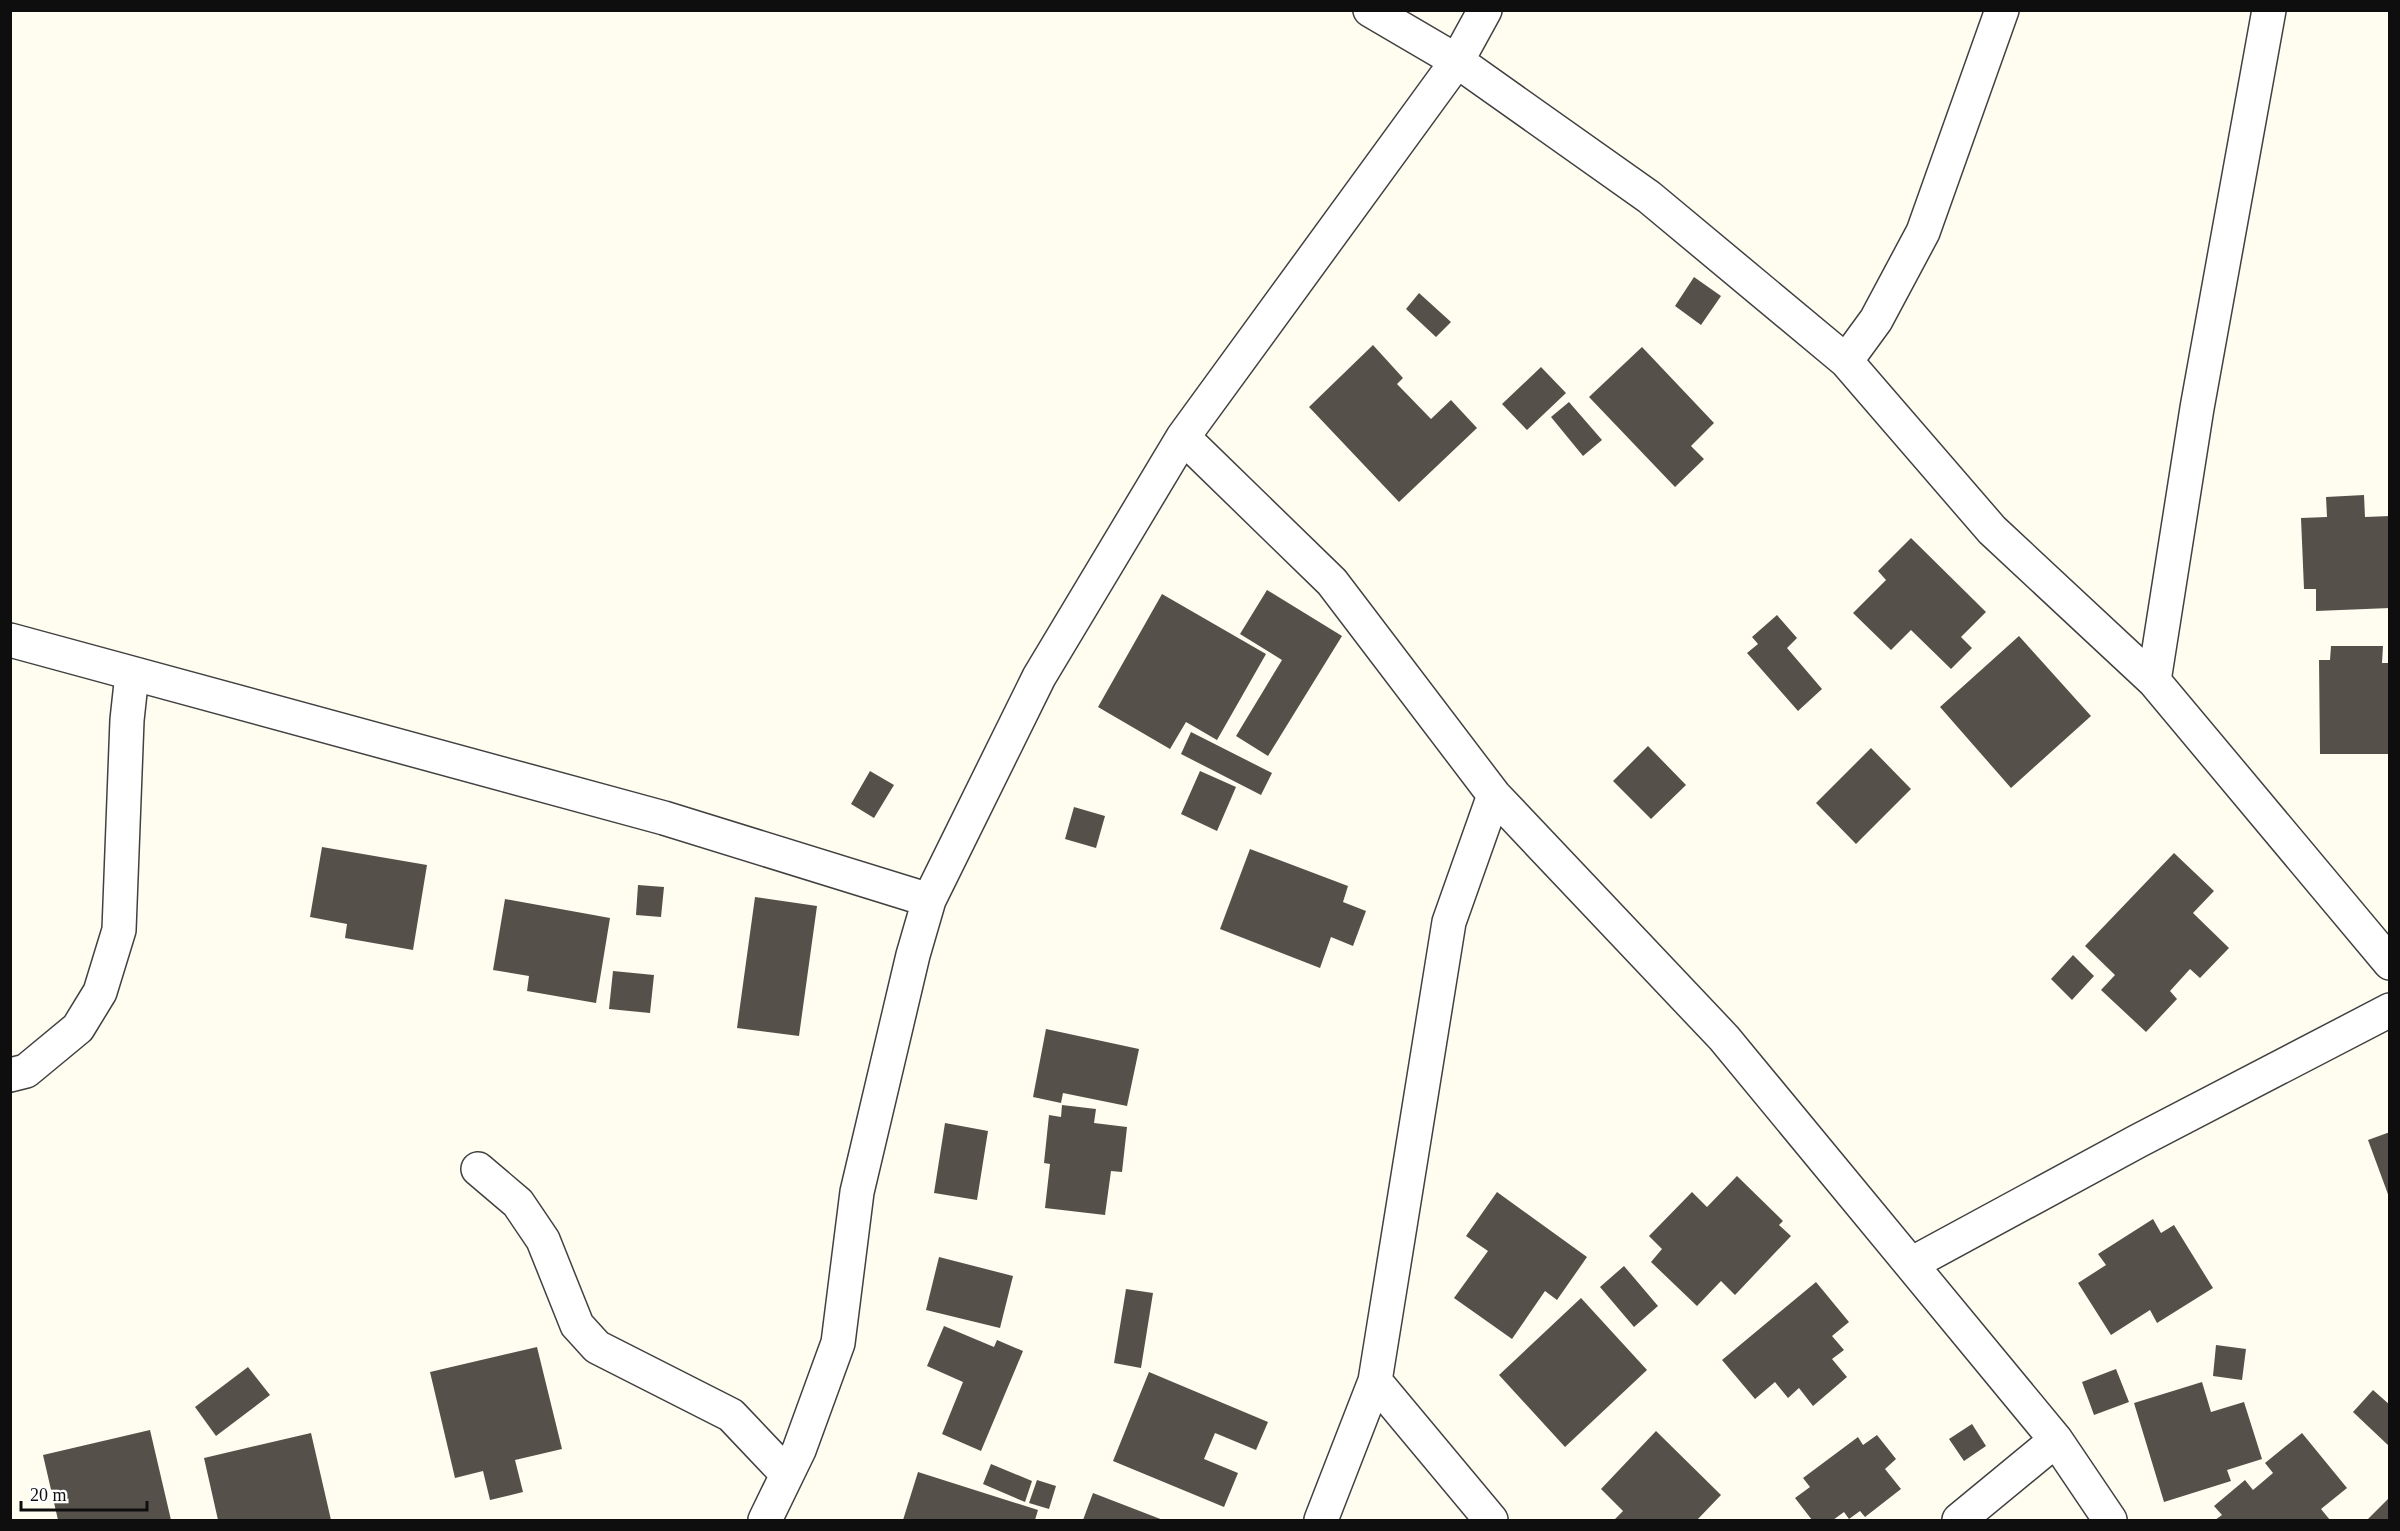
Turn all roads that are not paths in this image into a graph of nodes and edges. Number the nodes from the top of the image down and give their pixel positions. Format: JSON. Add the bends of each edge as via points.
{"nodes":[{"id":1,"x":1371,"y":10,"type":"edge"},
{"id":2,"x":1485,"y":10,"type":"edge"},
{"id":3,"x":2002,"y":10,"type":"edge"},
{"id":4,"x":2269,"y":10,"type":"edge"},
{"id":5,"x":1457,"y":61,"type":"junction"},
{"id":6,"x":1846,"y":361,"type":"junction"},
{"id":7,"x":1183,"y":437,"type":"junction"},
{"id":8,"x":10,"y":640,"type":"edge"},
{"id":9,"x":132,"y":674,"type":"junction"},
{"id":10,"x":2154,"y":681,"type":"junction"},
{"id":11,"x":1494,"y":795,"type":"junction"},
{"id":12,"x":929,"y":900,"type":"junction"},
{"id":13,"x":2390,"y":963,"type":"edge"},
{"id":14,"x":2390,"y":1010,"type":"edge"},
{"id":15,"x":10,"y":1075,"type":"edge"},
{"id":16,"x":478,"y":1169,"type":"dead end"},
{"id":17,"x":1911,"y":1264,"type":"junction"},
{"id":18,"x":1376,"y":1381,"type":"junction"},
{"id":19,"x":2056,"y":1440,"type":"junction"},
{"id":20,"x":787,"y":1474,"type":"junction"},
{"id":21,"x":765,"y":1521,"type":"edge"},
{"id":22,"x":1321,"y":1521,"type":"edge"},
{"id":23,"x":1491,"y":1521,"type":"edge"},
{"id":24,"x":1959,"y":1521,"type":"edge"},
{"id":25,"x":2110,"y":1521,"type":"edge"}],
"edges":[{"from":1,"to":5,"type":"street"},
{"from":2,"to":5,"type":"street"},
{"from":3,"to":6,"type":"street","via":[[1923,232],[1876,320]]},
{"from":4,"to":10,"type":"street","via":[[2197,408]]},
{"from":5,"to":6,"type":"street","via":[[1649,197]]},
{"from":5,"to":7,"type":"street"},
{"from":6,"to":10,"type":"street","via":[[1992,530]]},
{"from":7,"to":11,"type":"street","via":[[1332,582]]},
{"from":7,"to":12,"type":"street","via":[[1039,677]]},
{"from":8,"to":9,"type":"street"},
{"from":9,"to":12,"type":"street","via":[[664,818]]},
{"from":9,"to":15,"type":"street","via":[[116,940],[100,992],[78,1028],[26,1071]]},
{"from":10,"to":13,"type":"street"},
{"from":11,"to":17,"type":"street","via":[[1724,1038]]},
{"from":11,"to":18,"type":"street","via":[[1449,922]]},
{"from":12,"to":20,"type":"street","via":[[858,1192],[838,1343]]},
{"from":14,"to":17,"type":"street"},
{"from":16,"to":20,"type":"street","via":[[518,1203],[543,1240],[577,1325],[597,1347],[731,1415]]},
{"from":17,"to":19,"type":"street"},
{"from":18,"to":22,"type":"street"},
{"from":18,"to":23,"type":"street"},
{"from":19,"to":24,"type":"street"},
{"from":19,"to":25,"type":"street"},
{"from":20,"to":21,"type":"street"}]}
